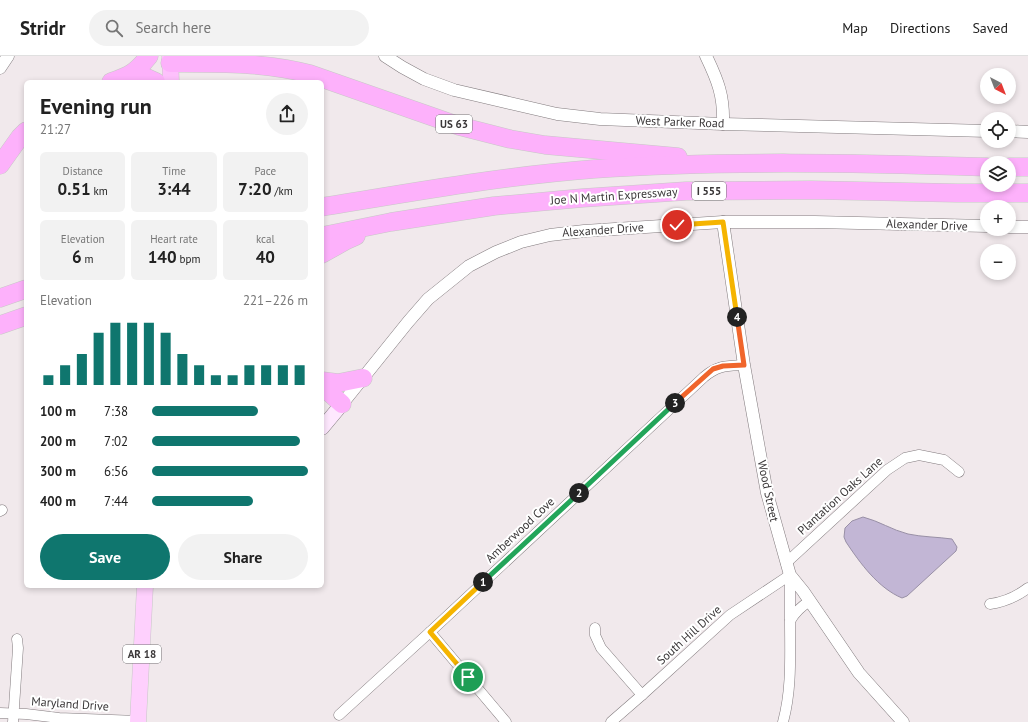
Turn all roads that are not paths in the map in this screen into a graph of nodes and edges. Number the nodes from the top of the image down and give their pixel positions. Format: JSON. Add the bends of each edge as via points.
{"nodes":[{"id":1,"x":8,"y":56,"type":"edge"},
{"id":2,"x":149,"y":56,"type":"edge"},
{"id":3,"x":385,"y":56,"type":"edge"},
{"id":4,"x":706,"y":56,"type":"edge"},
{"id":5,"x":170,"y":60,"type":"edge"},
{"id":6,"x":0,"y":68,"type":"edge"},
{"id":7,"x":129,"y":76,"type":"junction"},
{"id":8,"x":117,"y":80,"type":"edge"},
{"id":9,"x":152,"y":80,"type":"edge"},
{"id":10,"x":171,"y":80,"type":"edge"},
{"id":11,"x":324,"y":80,"type":"edge"},
{"id":12,"x":324,"y":80,"type":"edge"},
{"id":13,"x":723,"y":124,"type":"junction"},
{"id":14,"x":980,"y":131,"type":"edge"},
{"id":15,"x":1016,"y":131,"type":"edge"},
{"id":16,"x":1028,"y":132,"type":"edge"},
{"id":17,"x":24,"y":133,"type":"edge"},
{"id":18,"x":743,"y":163,"type":"junction"},
{"id":19,"x":0,"y":164,"type":"edge"},
{"id":20,"x":980,"y":166,"type":"edge"},
{"id":21,"x":1016,"y":167,"type":"edge"},
{"id":22,"x":1028,"y":168,"type":"edge"},
{"id":23,"x":1028,"y":193,"type":"edge"},
{"id":24,"x":324,"y":207,"type":"edge"},
{"id":25,"x":391,"y":222,"type":"junction"},
{"id":26,"x":723,"y":222,"type":"junction"},
{"id":27,"x":980,"y":226,"type":"edge"},
{"id":28,"x":1016,"y":227,"type":"edge"},
{"id":29,"x":1028,"y":227,"type":"edge"},
{"id":30,"x":324,"y":236,"type":"edge"},
{"id":31,"x":324,"y":253,"type":"edge"},
{"id":32,"x":24,"y":290,"type":"edge"},
{"id":33,"x":0,"y":298,"type":"edge"},
{"id":34,"x":24,"y":317,"type":"edge"},
{"id":35,"x":0,"y":325,"type":"edge"},
{"id":36,"x":24,"y":329,"type":"edge"},
{"id":37,"x":0,"y":334,"type":"edge"},
{"id":38,"x":744,"y":365,"type":"junction"},
{"id":39,"x":363,"y":378,"type":"junction"},
{"id":40,"x":324,"y":381,"type":"edge"},
{"id":41,"x":324,"y":390,"type":"edge"},
{"id":42,"x":333,"y":406,"type":"edge"},
{"id":43,"x":324,"y":424,"type":"edge"},
{"id":44,"x":959,"y":472,"type":"dead end"},
{"id":45,"x":786,"y":562,"type":"junction"},
{"id":46,"x":790,"y":575,"type":"junction"},
{"id":47,"x":145,"y":588,"type":"edge"},
{"id":48,"x":1028,"y":588,"type":"edge"},
{"id":49,"x":810,"y":601,"type":"junction"},
{"id":50,"x":990,"y":604,"type":"dead end"},
{"id":51,"x":790,"y":621,"type":"junction"},
{"id":52,"x":595,"y":628,"type":"dead end"},
{"id":53,"x":430,"y":632,"type":"junction"},
{"id":54,"x":17,"y":639,"type":"dead end"},
{"id":55,"x":642,"y":695,"type":"junction"},
{"id":56,"x":0,"y":713,"type":"edge"},
{"id":57,"x":339,"y":715,"type":"dead end"},
{"id":58,"x":14,"y":718,"type":"edge"},
{"id":59,"x":138,"y":722,"type":"edge"},
{"id":60,"x":506,"y":722,"type":"edge"},
{"id":61,"x":611,"y":722,"type":"edge"},
{"id":62,"x":783,"y":722,"type":"edge"},
{"id":63,"x":902,"y":722,"type":"edge"}],
"edges":[{"from":1,"to":6,"type":"street"},
{"from":2,"to":7,"type":"highway"},
{"from":3,"to":13,"type":"street","name":"West Parker Road","via":[[424,79],[454,90],[557,114],[600,119]]},
{"from":4,"to":13,"type":"street","via":[[720,89],[724,109]]},
{"from":5,"to":10,"type":"highway"},
{"from":5,"to":12,"type":"highway","number":"US 63","via":[[241,64],[303,73]]},
{"from":7,"to":8,"type":"highway"},
{"from":7,"to":9,"type":"highway"},
{"from":11,"to":18,"type":"highway","number":"US 63","via":[[459,126],[517,140],[545,145]]},
{"from":13,"to":14,"type":"street","name":"West Parker Road"},
{"from":15,"to":16,"type":"street"},
{"from":17,"to":19,"type":"highway"},
{"from":18,"to":20,"type":"highway"},
{"from":18,"to":24,"type":"highway","via":[[594,169],[441,187]]},
{"from":21,"to":22,"type":"highway"},
{"from":23,"to":25,"type":"highway","name":"Joe N Martin Expressway","number":"I 555","via":[[686,191],[494,206]]},
{"from":25,"to":30,"type":"highway","name":"Joe N Martin Expressway"},
{"from":25,"to":31,"type":"highway","via":[[347,240]]},
{"from":26,"to":27,"type":"street","name":"Alexander Drive"},
{"from":26,"to":38,"type":"street","name":"Wood Street"},
{"from":26,"to":39,"type":"street","name":"Alexander Drive","via":[[550,235],[521,242],[496,252],[469,266],[428,299]]},
{"from":28,"to":29,"type":"street"},
{"from":32,"to":33,"type":"highway"},
{"from":34,"to":35,"type":"highway"},
{"from":36,"to":37,"type":"highway"},
{"from":38,"to":45,"type":"street","name":"Wood Street","via":[[767,493]]},
{"from":38,"to":53,"type":"street","name":"Amberwood Cove","via":[[723,366],[713,369],[704,376]]},
{"from":39,"to":40,"type":"highway","via":[[338,383]]},
{"from":39,"to":42,"type":"street","name":"Alexander Drive"},
{"from":41,"to":42,"type":"highway"},
{"from":42,"to":43,"type":"main road","name":"Alexander Drive"},
{"from":44,"to":45,"type":"street","name":"Plantation Oaks Lane","via":[[944,460],[927,456],[913,456],[898,462]]},
{"from":45,"to":46,"type":"street","name":"Wood Street"},
{"from":46,"to":49,"type":"street","name":"Wood Street"},
{"from":46,"to":51,"type":"street"},
{"from":46,"to":55,"type":"street","name":"South Hill Drive","via":[[730,615]]},
{"from":47,"to":59,"type":"main road","number":"AR 18"},
{"from":48,"to":50,"type":"street","via":[[1016,597]]},
{"from":49,"to":51,"type":"street","via":[[801,606]]},
{"from":49,"to":63,"type":"street","name":"Wood Street","via":[[859,673]]},
{"from":51,"to":62,"type":"street","via":[[790,684]]},
{"from":52,"to":55,"type":"street","via":[[600,648]]},
{"from":53,"to":57,"type":"street","name":"Amberwood Cove"},
{"from":53,"to":60,"type":"street"},
{"from":54,"to":58,"type":"street"},
{"from":55,"to":61,"type":"street","name":"South Hill Drive"},
{"from":56,"to":58,"type":"street","name":"Maryland Drive"},
{"from":58,"to":59,"type":"street","name":"Maryland Drive"}]}
